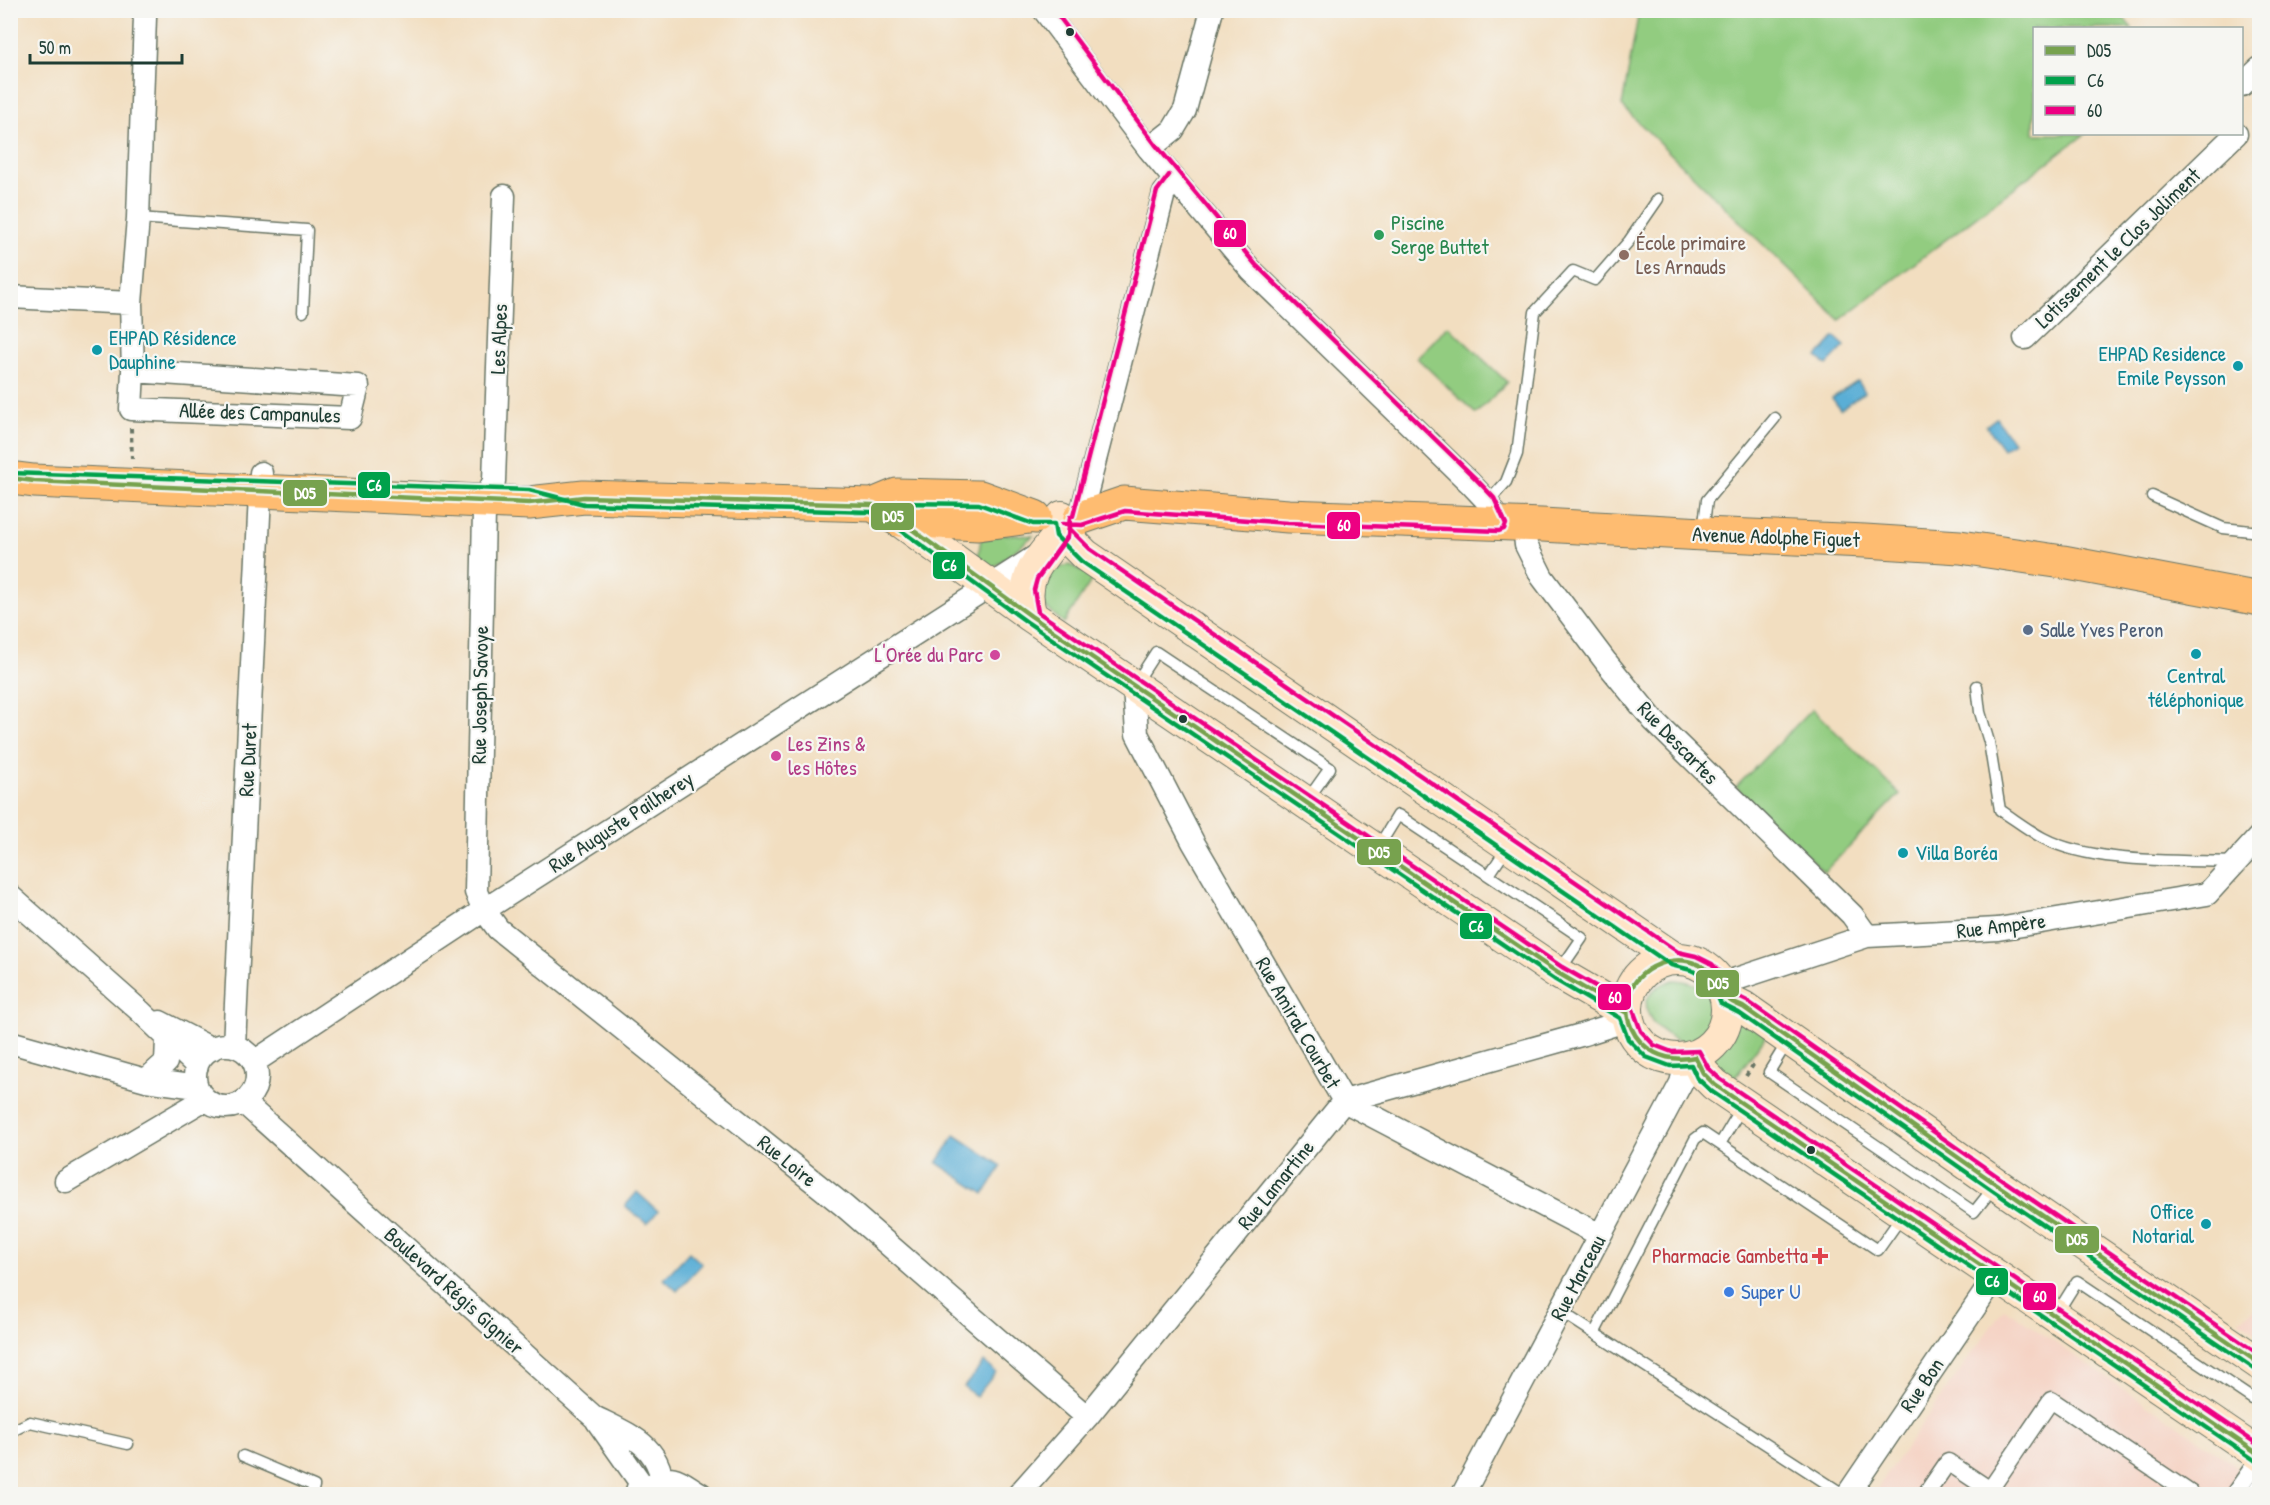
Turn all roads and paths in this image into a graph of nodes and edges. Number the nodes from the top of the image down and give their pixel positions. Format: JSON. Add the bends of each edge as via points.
{"nodes":[{"id":1,"x":141,"y":10,"type":"edge"},
{"id":2,"x":1044,"y":10,"type":"edge"},
{"id":3,"x":1207,"y":14,"type":"edge"},
{"id":4,"x":2259,"y":68,"type":"edge"},
{"id":5,"x":2243,"y":84,"type":"edge"},
{"id":6,"x":2235,"y":135,"type":"edge"},
{"id":7,"x":1149,"y":149,"type":"junction"},
{"id":8,"x":1175,"y":180,"type":"junction"},
{"id":9,"x":504,"y":196,"type":"dead end"},
{"id":10,"x":1658,"y":199,"type":"dead end"},
{"id":11,"x":138,"y":218,"type":"junction"},
{"id":12,"x":10,"y":297,"type":"edge"},
{"id":13,"x":131,"y":303,"type":"junction"},
{"id":14,"x":303,"y":312,"type":"dead end"},
{"id":15,"x":2025,"y":338,"type":"dead end"},
{"id":16,"x":134,"y":371,"type":"junction"},
{"id":17,"x":131,"y":409,"type":"junction"},
{"id":18,"x":1774,"y":418,"type":"dead end"},
{"id":19,"x":10,"y":465,"type":"edge"},
{"id":20,"x":132,"y":468,"type":"junction"},
{"id":21,"x":10,"y":477,"type":"edge"},
{"id":22,"x":261,"y":482,"type":"junction"},
{"id":23,"x":489,"y":491,"type":"junction"},
{"id":24,"x":2152,"y":496,"type":"dead end"},
{"id":25,"x":886,"y":513,"type":"junction"},
{"id":26,"x":1504,"y":517,"type":"junction"},
{"id":27,"x":1058,"y":526,"type":"junction"},
{"id":28,"x":2259,"y":532,"type":"edge"},
{"id":29,"x":1702,"y":534,"type":"junction"},
{"id":30,"x":990,"y":586,"type":"junction"},
{"id":31,"x":2259,"y":599,"type":"edge"},
{"id":32,"x":1031,"y":616,"type":"junction"},
{"id":33,"x":1134,"y":686,"type":"junction"},
{"id":34,"x":1977,"y":686,"type":"dead end"},
{"id":35,"x":1306,"y":802,"type":"junction"},
{"id":36,"x":2259,"y":836,"type":"edge"},
{"id":37,"x":1509,"y":845,"type":"junction"},
{"id":38,"x":1376,"y":850,"type":"junction"},
{"id":39,"x":2234,"y":862,"type":"junction"},
{"id":40,"x":1490,"y":875,"type":"junction"},
{"id":41,"x":10,"y":896,"type":"edge"},
{"id":42,"x":484,"y":910,"type":"junction"},
{"id":43,"x":1868,"y":936,"type":"junction"},
{"id":44,"x":1675,"y":959,"type":"junction"},
{"id":45,"x":1558,"y":973,"type":"junction"},
{"id":46,"x":1724,"y":992,"type":"junction"},
{"id":47,"x":140,"y":1011,"type":"junction"},
{"id":48,"x":1627,"y":1016,"type":"junction"},
{"id":49,"x":167,"y":1039,"type":"junction"},
{"id":50,"x":10,"y":1042,"type":"edge"},
{"id":51,"x":234,"y":1046,"type":"junction"},
{"id":52,"x":212,"y":1049,"type":"junction"},
{"id":53,"x":1691,"y":1058,"type":"junction"},
{"id":54,"x":254,"y":1062,"type":"junction"},
{"id":55,"x":146,"y":1080,"type":"junction"},
{"id":56,"x":200,"y":1084,"type":"junction"},
{"id":57,"x":1344,"y":1101,"type":"junction"},
{"id":58,"x":243,"y":1102,"type":"junction"},
{"id":59,"x":1744,"y":1105,"type":"junction"},
{"id":60,"x":1720,"y":1144,"type":"junction"},
{"id":61,"x":66,"y":1181,"type":"dead end"},
{"id":62,"x":1904,"y":1213,"type":"junction"},
{"id":63,"x":1600,"y":1235,"type":"junction"},
{"id":64,"x":1996,"y":1276,"type":"junction"},
{"id":65,"x":1560,"y":1311,"type":"junction"},
{"id":66,"x":2055,"y":1316,"type":"junction"},
{"id":67,"x":1595,"y":1332,"type":"junction"},
{"id":68,"x":2259,"y":1364,"type":"edge"},
{"id":69,"x":2259,"y":1404,"type":"edge"},
{"id":70,"x":1087,"y":1417,"type":"junction"},
{"id":71,"x":10,"y":1432,"type":"edge"},
{"id":72,"x":128,"y":1444,"type":"dead end"},
{"id":73,"x":243,"y":1456,"type":"dead end"},
{"id":74,"x":2259,"y":1456,"type":"edge"},
{"id":75,"x":2259,"y":1480,"type":"edge"},
{"id":76,"x":649,"y":1489,"type":"edge"},
{"id":77,"x":1989,"y":1492,"type":"edge"},
{"id":78,"x":312,"y":1494,"type":"edge"},
{"id":79,"x":701,"y":1494,"type":"edge"},
{"id":80,"x":1019,"y":1494,"type":"edge"},
{"id":81,"x":1463,"y":1494,"type":"edge"},
{"id":82,"x":1843,"y":1494,"type":"edge"},
{"id":83,"x":1848,"y":1494,"type":"edge"},
{"id":84,"x":1926,"y":1494,"type":"edge"},
{"id":85,"x":2191,"y":1494,"type":"edge"},
{"id":86,"x":2234,"y":1494,"type":"edge"},
{"id":87,"x":2250,"y":1494,"type":"edge"}],
"edges":[{"from":1,"to":11,"type":"street","via":[[145,16]]},
{"from":2,"to":7,"type":"street"},
{"from":3,"to":7,"type":"street","via":[[1185,110],[1173,130]]},
{"from":4,"to":5,"type":"street"},
{"from":6,"to":15,"type":"street","name":"Lotissement le Clos Joliment"},
{"from":7,"to":8,"type":"street"},
{"from":8,"to":26,"type":"street","via":[[1251,270]]},
{"from":8,"to":27,"type":"street","via":[[1164,193]]},
{"from":9,"to":23,"type":"street","name":"Les Alpes"},
{"from":10,"to":26,"type":"lane","via":[[1595,280],[1573,271],[1535,312],[1517,454],[1506,482]]},
{"from":11,"to":13,"type":"street"},
{"from":11,"to":14,"type":"lane","via":[[307,230]]},
{"from":12,"to":13,"type":"street"},
{"from":13,"to":16,"type":"street"},
{"from":16,"to":17,"type":"street"},
{"from":16,"to":17,"type":"street","name":"Allée des Campanules","via":[[358,386],[350,418]]},
{"from":17,"to":20,"type":"path"},
{"from":18,"to":29,"type":"lane","via":[[1707,501]]},
{"from":19,"to":20,"type":"main road"},
{"from":20,"to":22,"type":"main road"},
{"from":21,"to":22,"type":"main road","via":[[34,481]]},
{"from":22,"to":23,"type":"main road","name":"Avenue Adolphe Figuet"},
{"from":22,"to":51,"type":"street","name":"Rue Duret"},
{"from":23,"to":25,"type":"main road","name":"Avenue Adolphe Figuet","via":[[530,483],[584,497]]},
{"from":23,"to":42,"type":"street","name":"Rue Joseph Savoye","via":[[476,892]]},
{"from":24,"to":28,"type":"lane","via":[[2223,528]]},
{"from":25,"to":27,"type":"main road","name":"Avenue Adolphe Figuet","via":[[978,524]]},
{"from":25,"to":30,"type":"main road"},
{"from":26,"to":27,"type":"main road","name":"Avenue Adolphe Figuet","via":[[1288,516]]},
{"from":26,"to":29,"type":"main road","name":"Avenue Adolphe Figuet"},
{"from":26,"to":43,"type":"street","name":"Rue Descartes","via":[[1526,545],[1542,577],[1654,721],[1852,915]]},
{"from":27,"to":30,"type":"street","name":"Rue Auguste Pailherey"},
{"from":27,"to":32,"type":"main road","via":[[1030,576],[1026,590]]},
{"from":27,"to":37,"type":"main road","via":[[1085,555]]},
{"from":29,"to":31,"type":"main road","name":"Avenue Adolphe Figuet","via":[[1960,548],[2063,562]]},
{"from":30,"to":32,"type":"main road"},
{"from":30,"to":42,"type":"street","name":"Rue Auguste Pailherey"},
{"from":32,"to":33,"type":"main road"},
{"from":33,"to":35,"type":"main road"},
{"from":33,"to":35,"type":"lane","via":[[1156,652],[1330,768]]},
{"from":33,"to":57,"type":"street","name":"Rue Amiral Courbet","via":[[1137,734],[1193,842]]},
{"from":34,"to":39,"type":"lane","via":[[2000,810],[2044,839],[2084,852],[2126,858]]},
{"from":35,"to":38,"type":"main road"},
{"from":36,"to":39,"type":"street","name":"Rue Ampère"},
{"from":37,"to":40,"type":"lane"},
{"from":37,"to":44,"type":"main road"},
{"from":38,"to":40,"type":"lane","via":[[1398,815]]},
{"from":38,"to":45,"type":"main road"},
{"from":39,"to":43,"type":"street","name":"Rue Ampère","via":[[2207,894],[1998,929]]},
{"from":40,"to":45,"type":"lane","via":[[1582,938]]},
{"from":41,"to":47,"type":"street"},
{"from":42,"to":54,"type":"street","name":"Rue Auguste Pailherey"},
{"from":42,"to":70,"type":"street","name":"Rue Loire","via":[[498,929],[844,1206]]},
{"from":43,"to":46,"type":"street","name":"Rue Ampère"},
{"from":44,"to":46,"type":"main road","via":[[1702,965],[1713,973]]},
{"from":44,"to":48,"type":"main road","via":[[1645,970],[1628,997]]},
{"from":45,"to":48,"type":"main road"},
{"from":46,"to":53,"type":"main road","via":[[1728,1017],[1722,1034],[1710,1048]]},
{"from":46,"to":68,"type":"main road"},
{"from":47,"to":49,"type":"street"},
{"from":47,"to":52,"type":"street"},
{"from":48,"to":53,"type":"main road","via":[[1634,1034],[1656,1055]]},
{"from":48,"to":57,"type":"street","via":[[1581,1035]]},
{"from":49,"to":55,"type":"street","via":[[166,1062]]},
{"from":49,"to":56,"type":"street"},
{"from":50,"to":55,"type":"street"},
{"from":51,"to":52,"type":"street"},
{"from":51,"to":54,"type":"street"},
{"from":52,"to":56,"type":"street","via":[[200,1059]]},
{"from":53,"to":59,"type":"main road","via":[[1715,1085]]},
{"from":53,"to":63,"type":"street","name":"Rue Marceau"},
{"from":54,"to":58,"type":"street","via":[[258,1079]]},
{"from":55,"to":56,"type":"street"},
{"from":56,"to":58,"type":"street","via":[[213,1105],[234,1107]]},
{"from":56,"to":61,"type":"street"},
{"from":57,"to":63,"type":"street","name":"Rue Amiral Courbet"},
{"from":57,"to":70,"type":"street","name":"Rue Lamartine"},
{"from":58,"to":76,"type":"street","name":"Boulevard Régis Gignier","via":[[594,1417],[630,1435],[653,1454]]},
{"from":59,"to":60,"type":"lane"},
{"from":59,"to":62,"type":"main road"},
{"from":60,"to":62,"type":"lane","via":[[1878,1250]]},
{"from":60,"to":67,"type":"lane","via":[[1704,1133],[1695,1139]]},
{"from":62,"to":64,"type":"main road"},
{"from":63,"to":65,"type":"street","name":"Rue Marceau"},
{"from":64,"to":66,"type":"main road"},
{"from":64,"to":83,"type":"street","name":"Rue Bon"},
{"from":65,"to":67,"type":"lane"},
{"from":65,"to":81,"type":"street","name":"Rue Marceau"},
{"from":66,"to":69,"type":"lane","via":[[2077,1281]]},
{"from":66,"to":74,"type":"main road"},
{"from":67,"to":82,"type":"lane"},
{"from":70,"to":80,"type":"street","name":"Rue Lamartine"},
{"from":71,"to":72,"type":"lane","via":[[30,1422]]},
{"from":73,"to":78,"type":"lane","via":[[314,1486]]},
{"from":74,"to":86,"type":"street"},
{"from":75,"to":87,"type":"lane"},
{"from":76,"to":79,"type":"street","name":"Boulevard Régis Gignier","via":[[674,1477]]},
{"from":77,"to":84,"type":"street","via":[[1948,1462]]},
{"from":77,"to":85,"type":"street","via":[[2051,1400]]}]}
